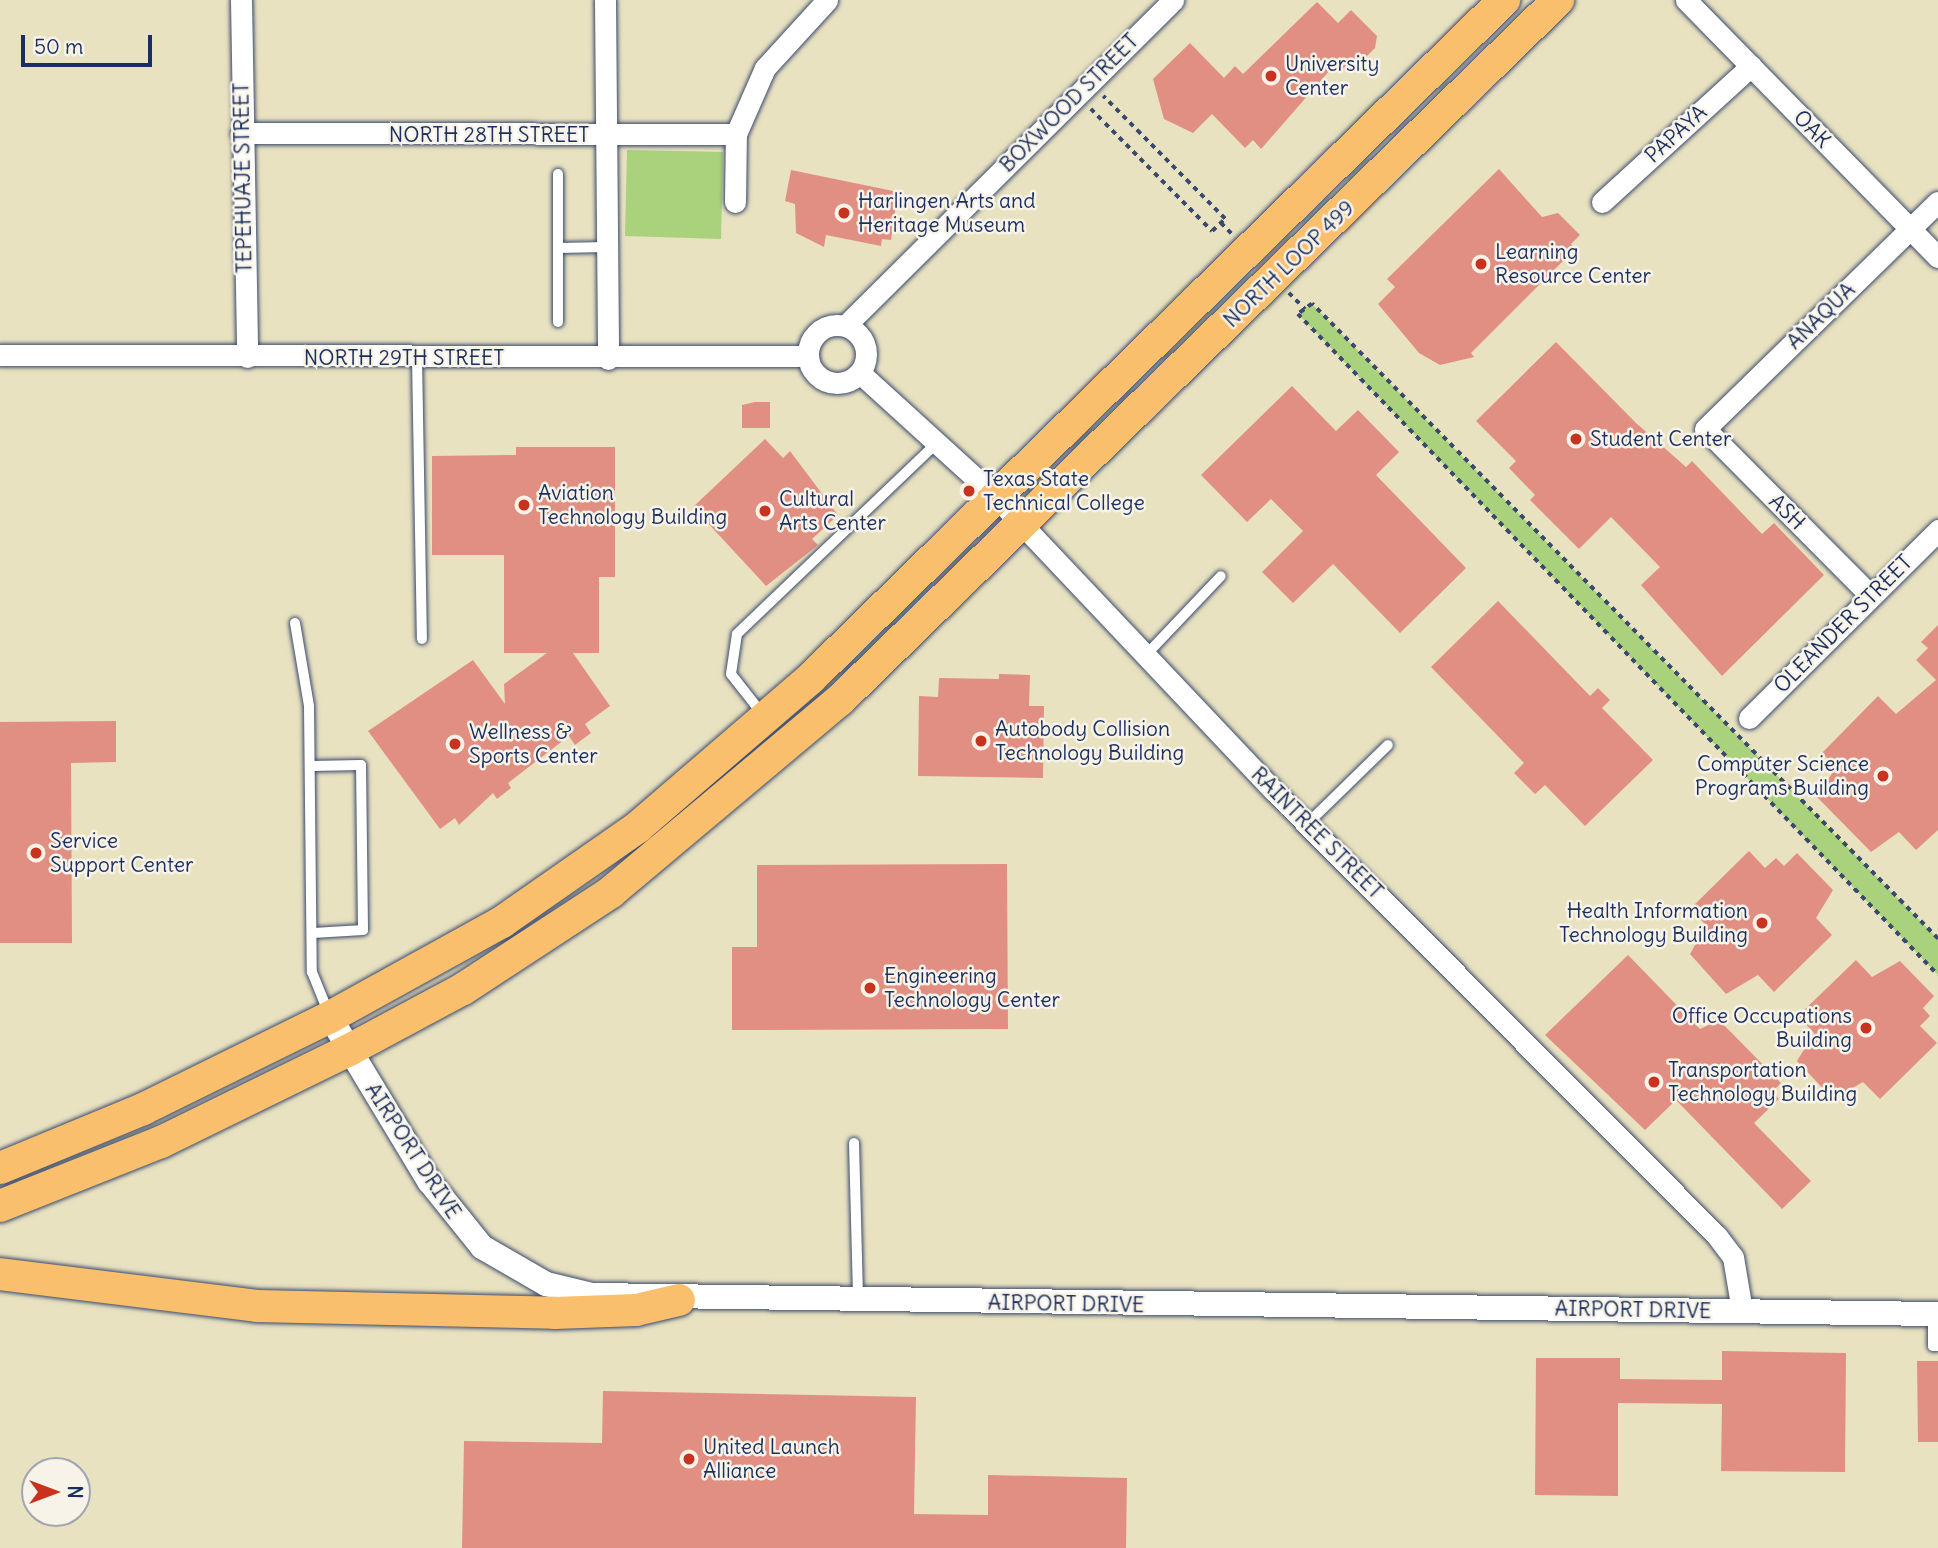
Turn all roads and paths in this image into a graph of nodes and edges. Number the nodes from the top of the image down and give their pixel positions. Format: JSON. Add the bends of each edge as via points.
{"nodes":[{"id":1,"x":241,"y":0,"type":"edge"},
{"id":2,"x":605,"y":0,"type":"edge"},
{"id":3,"x":827,"y":0,"type":"edge"},
{"id":4,"x":1172,"y":0,"type":"edge"},
{"id":5,"x":1504,"y":0,"type":"edge"},
{"id":6,"x":1558,"y":0,"type":"edge"},
{"id":7,"x":1686,"y":0,"type":"edge"},
{"id":8,"x":1751,"y":66,"type":"junction"},
{"id":9,"x":1084,"y":88,"type":"junction"},
{"id":10,"x":241,"y":133,"type":"junction"},
{"id":11,"x":736,"y":134,"type":"junction"},
{"id":12,"x":604,"y":136,"type":"junction"},
{"id":13,"x":558,"y":174,"type":"dead end"},
{"id":14,"x":735,"y":202,"type":"dead end"},
{"id":15,"x":1602,"y":202,"type":"dead end"},
{"id":16,"x":1938,"y":202,"type":"edge"},
{"id":17,"x":1910,"y":229,"type":"junction"},
{"id":18,"x":606,"y":247,"type":"junction"},
{"id":19,"x":558,"y":248,"type":"junction"},
{"id":20,"x":1938,"y":257,"type":"edge"},
{"id":21,"x":558,"y":322,"type":"dead end"},
{"id":22,"x":846,"y":325,"type":"junction"},
{"id":23,"x":0,"y":355,"type":"edge"},
{"id":24,"x":807,"y":356,"type":"junction"},
{"id":25,"x":247,"y":357,"type":"junction"},
{"id":26,"x":417,"y":358,"type":"junction"},
{"id":27,"x":608,"y":359,"type":"junction"},
{"id":28,"x":860,"y":373,"type":"junction"},
{"id":29,"x":1705,"y":429,"type":"joint"},
{"id":30,"x":937,"y":443,"type":"junction"},
{"id":31,"x":995,"y":496,"type":"junction"},
{"id":32,"x":1018,"y":525,"type":"junction"},
{"id":33,"x":1938,"y":530,"type":"edge"},
{"id":34,"x":1221,"y":576,"type":"dead end"},
{"id":35,"x":1870,"y":595,"type":"junction"},
{"id":36,"x":295,"y":623,"type":"dead end"},
{"id":37,"x":422,"y":639,"type":"dead end"},
{"id":38,"x":1145,"y":656,"type":"junction"},
{"id":39,"x":766,"y":718,"type":"junction"},
{"id":40,"x":1749,"y":718,"type":"dead end"},
{"id":41,"x":1388,"y":744,"type":"dead end"},
{"id":42,"x":310,"y":766,"type":"junction"},
{"id":43,"x":1307,"y":824,"type":"junction"},
{"id":44,"x":313,"y":933,"type":"junction"},
{"id":45,"x":1938,"y":939,"type":"edge"},
{"id":46,"x":1938,"y":975,"type":"edge"},
{"id":47,"x":330,"y":1017,"type":"junction"},
{"id":48,"x":349,"y":1050,"type":"junction"},
{"id":49,"x":854,"y":1143,"type":"dead end"},
{"id":50,"x":0,"y":1168,"type":"edge"},
{"id":51,"x":0,"y":1206,"type":"edge"},
{"id":52,"x":0,"y":1273,"type":"edge"},
{"id":53,"x":679,"y":1300,"type":"junction"},
{"id":54,"x":858,"y":1301,"type":"junction"},
{"id":55,"x":1742,"y":1311,"type":"junction"},
{"id":56,"x":1935,"y":1314,"type":"edge"},
{"id":57,"x":1938,"y":1346,"type":"edge"}],
"edges":[{"from":1,"to":10,"type":"street","name":"TEPEHUAJE STREET"},
{"from":2,"to":12,"type":"street"},
{"from":3,"to":11,"type":"street","via":[[773,54]]},
{"from":4,"to":9,"type":"street","name":"BOXWOOD STREET"},
{"from":5,"to":31,"type":"main road","name":"NORTH LOOP 499"},
{"from":6,"to":32,"type":"main road","name":"NORTH LOOP 499"},
{"from":7,"to":8,"type":"street","name":"OAK"},
{"from":8,"to":15,"type":"street","name":"PAPAYA"},
{"from":8,"to":17,"type":"street","name":"OAK"},
{"from":9,"to":9,"type":"path","via":[[1212,231],[1225,219]]},
{"from":9,"to":22,"type":"street","name":"BOXWOOD STREET"},
{"from":10,"to":12,"type":"street","name":"NORTH 28TH STREET"},
{"from":10,"to":25,"type":"street","name":"TEPEHUAJE STREET"},
{"from":11,"to":12,"type":"street","name":"NORTH 28TH STREET"},
{"from":11,"to":14,"type":"street"},
{"from":12,"to":18,"type":"street"},
{"from":13,"to":19,"type":"lane"},
{"from":16,"to":17,"type":"street","name":"ANAQUA"},
{"from":17,"to":20,"type":"street","name":"OAK"},
{"from":17,"to":29,"type":"street","name":"ANAQUA"},
{"from":18,"to":19,"type":"lane"},
{"from":18,"to":27,"type":"street"},
{"from":19,"to":21,"type":"lane"},
{"from":22,"to":24,"type":"street","via":[[818,330]]},
{"from":22,"to":28,"type":"street","via":[[865,345]]},
{"from":23,"to":25,"type":"street","name":"NORTH 29TH STREET"},
{"from":24,"to":27,"type":"street","name":"NORTH 29TH STREET"},
{"from":24,"to":28,"type":"street","via":[[811,370],[835,384]]},
{"from":25,"to":26,"type":"street","name":"NORTH 29TH STREET"},
{"from":26,"to":27,"type":"street","name":"NORTH 29TH STREET"},
{"from":26,"to":37,"type":"lane"},
{"from":28,"to":30,"type":"street","name":"RAINTREE STREET"},
{"from":29,"to":35,"type":"street","name":"ASH"},
{"from":30,"to":31,"type":"street","name":"RAINTREE STREET"},
{"from":30,"to":39,"type":"lane","via":[[737,634],[731,674]]},
{"from":31,"to":32,"type":"street","name":"RAINTREE STREET"},
{"from":31,"to":39,"type":"main road","name":"NORTH LOOP 499"},
{"from":32,"to":38,"type":"street","name":"RAINTREE STREET"},
{"from":32,"to":48,"type":"main road","name":"NORTH LOOP 499","via":[[840,700],[712,814],[611,892],[463,989]]},
{"from":33,"to":35,"type":"street","name":"OLEANDER STREET"},
{"from":34,"to":38,"type":"lane"},
{"from":35,"to":40,"type":"street","name":"OLEANDER STREET"},
{"from":36,"to":42,"type":"lane"},
{"from":38,"to":43,"type":"street","name":"RAINTREE STREET"},
{"from":39,"to":47,"type":"main road","name":"NORTH LOOP 499","via":[[638,827],[502,922]]},
{"from":41,"to":43,"type":"lane"},
{"from":42,"to":44,"type":"lane"},
{"from":42,"to":44,"type":"lane","via":[[361,765],[363,930]]},
{"from":43,"to":55,"type":"street","name":"RAINTREE STREET","via":[[1717,1236],[1732,1257]]},
{"from":44,"to":47,"type":"lane","via":[[312,972]]},
{"from":45,"to":46,"type":"path","via":[[1312,304],[1298,314]]},
{"from":47,"to":48,"type":"street","name":"AIRPORT DRIVE"},
{"from":47,"to":50,"type":"main road","name":"NORTH LOOP 499","via":[[143,1109]]},
{"from":48,"to":51,"type":"main road","name":"NORTH LOOP 499","via":[[161,1142]]},
{"from":48,"to":53,"type":"street","name":"AIRPORT DRIVE","via":[[429,1181],[482,1247],[546,1284],[592,1295]]},
{"from":49,"to":54,"type":"lane"},
{"from":52,"to":53,"type":"main road","via":[[257,1306],[555,1313],[636,1310]]},
{"from":53,"to":54,"type":"street","name":"AIRPORT DRIVE"},
{"from":54,"to":55,"type":"street","name":"AIRPORT DRIVE"},
{"from":55,"to":56,"type":"street","name":"AIRPORT DRIVE"},
{"from":56,"to":57,"type":"lane","via":[[1933,1346]]}]}
